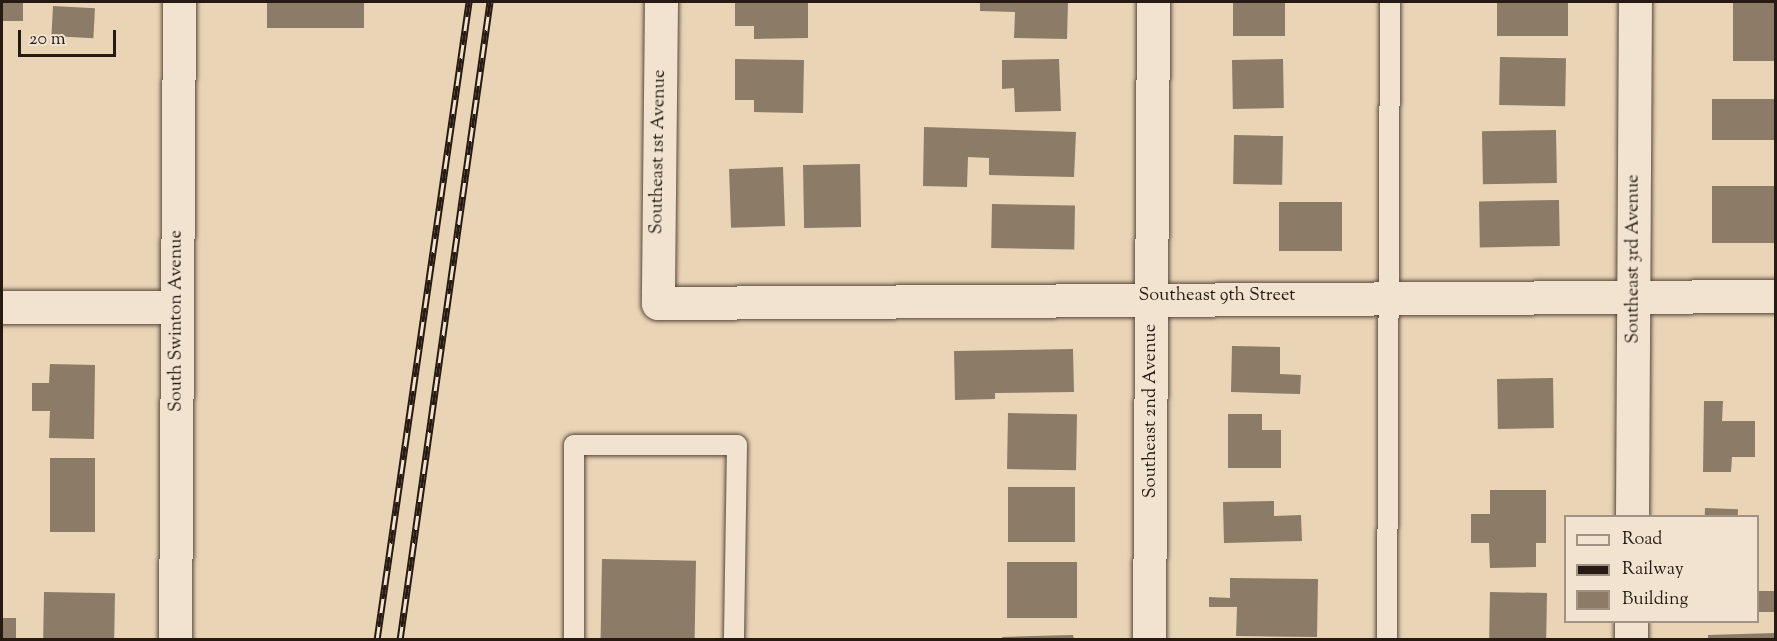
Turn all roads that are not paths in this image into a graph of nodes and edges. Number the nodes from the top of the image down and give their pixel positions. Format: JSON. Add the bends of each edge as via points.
{"nodes":[{"id":1,"x":179,"y":2,"type":"edge"},
{"id":2,"x":661,"y":2,"type":"edge"},
{"id":3,"x":1153,"y":2,"type":"edge"},
{"id":4,"x":1390,"y":2,"type":"edge"},
{"id":5,"x":1635,"y":2,"type":"edge"},
{"id":6,"x":1152,"y":296,"type":"junction"},
{"id":7,"x":1388,"y":296,"type":"junction"},
{"id":8,"x":1635,"y":296,"type":"junction"},
{"id":9,"x":1776,"y":296,"type":"edge"},
{"id":10,"x":658,"y":303,"type":"joint"},
{"id":11,"x":2,"y":307,"type":"edge"},
{"id":12,"x":177,"y":307,"type":"junction"},
{"id":13,"x":1632,"y":515,"type":"edge"},
{"id":14,"x":1631,"y":623,"type":"edge"},
{"id":15,"x":175,"y":639,"type":"edge"},
{"id":16,"x":574,"y":639,"type":"edge"},
{"id":17,"x":734,"y":639,"type":"edge"},
{"id":18,"x":1149,"y":639,"type":"edge"},
{"id":19,"x":1387,"y":639,"type":"edge"},
{"id":20,"x":1631,"y":639,"type":"edge"}],
"edges":[{"from":1,"to":12,"type":"street","name":"South Swinton Avenue"},
{"from":2,"to":10,"type":"street","name":"Southeast 1st Avenue"},
{"from":3,"to":6,"type":"street","name":"Southeast 2nd Avenue"},
{"from":4,"to":7,"type":"lane"},
{"from":5,"to":8,"type":"street","name":"Southeast 3rd Avenue"},
{"from":6,"to":7,"type":"street","name":"Southeast 9th Street"},
{"from":6,"to":10,"type":"street","name":"Southeast 9th Street"},
{"from":6,"to":18,"type":"street","name":"Southeast 2nd Avenue"},
{"from":7,"to":8,"type":"street","name":"Southeast 9th Street"},
{"from":7,"to":19,"type":"lane"},
{"from":8,"to":9,"type":"street","name":"Southeast 9th Street"},
{"from":8,"to":13,"type":"street","name":"Southeast 3rd Avenue"},
{"from":11,"to":12,"type":"street"},
{"from":12,"to":15,"type":"street","name":"South Swinton Avenue"},
{"from":14,"to":20,"type":"street"},
{"from":16,"to":17,"type":"lane","via":[[574,445],[737,445]]}]}
